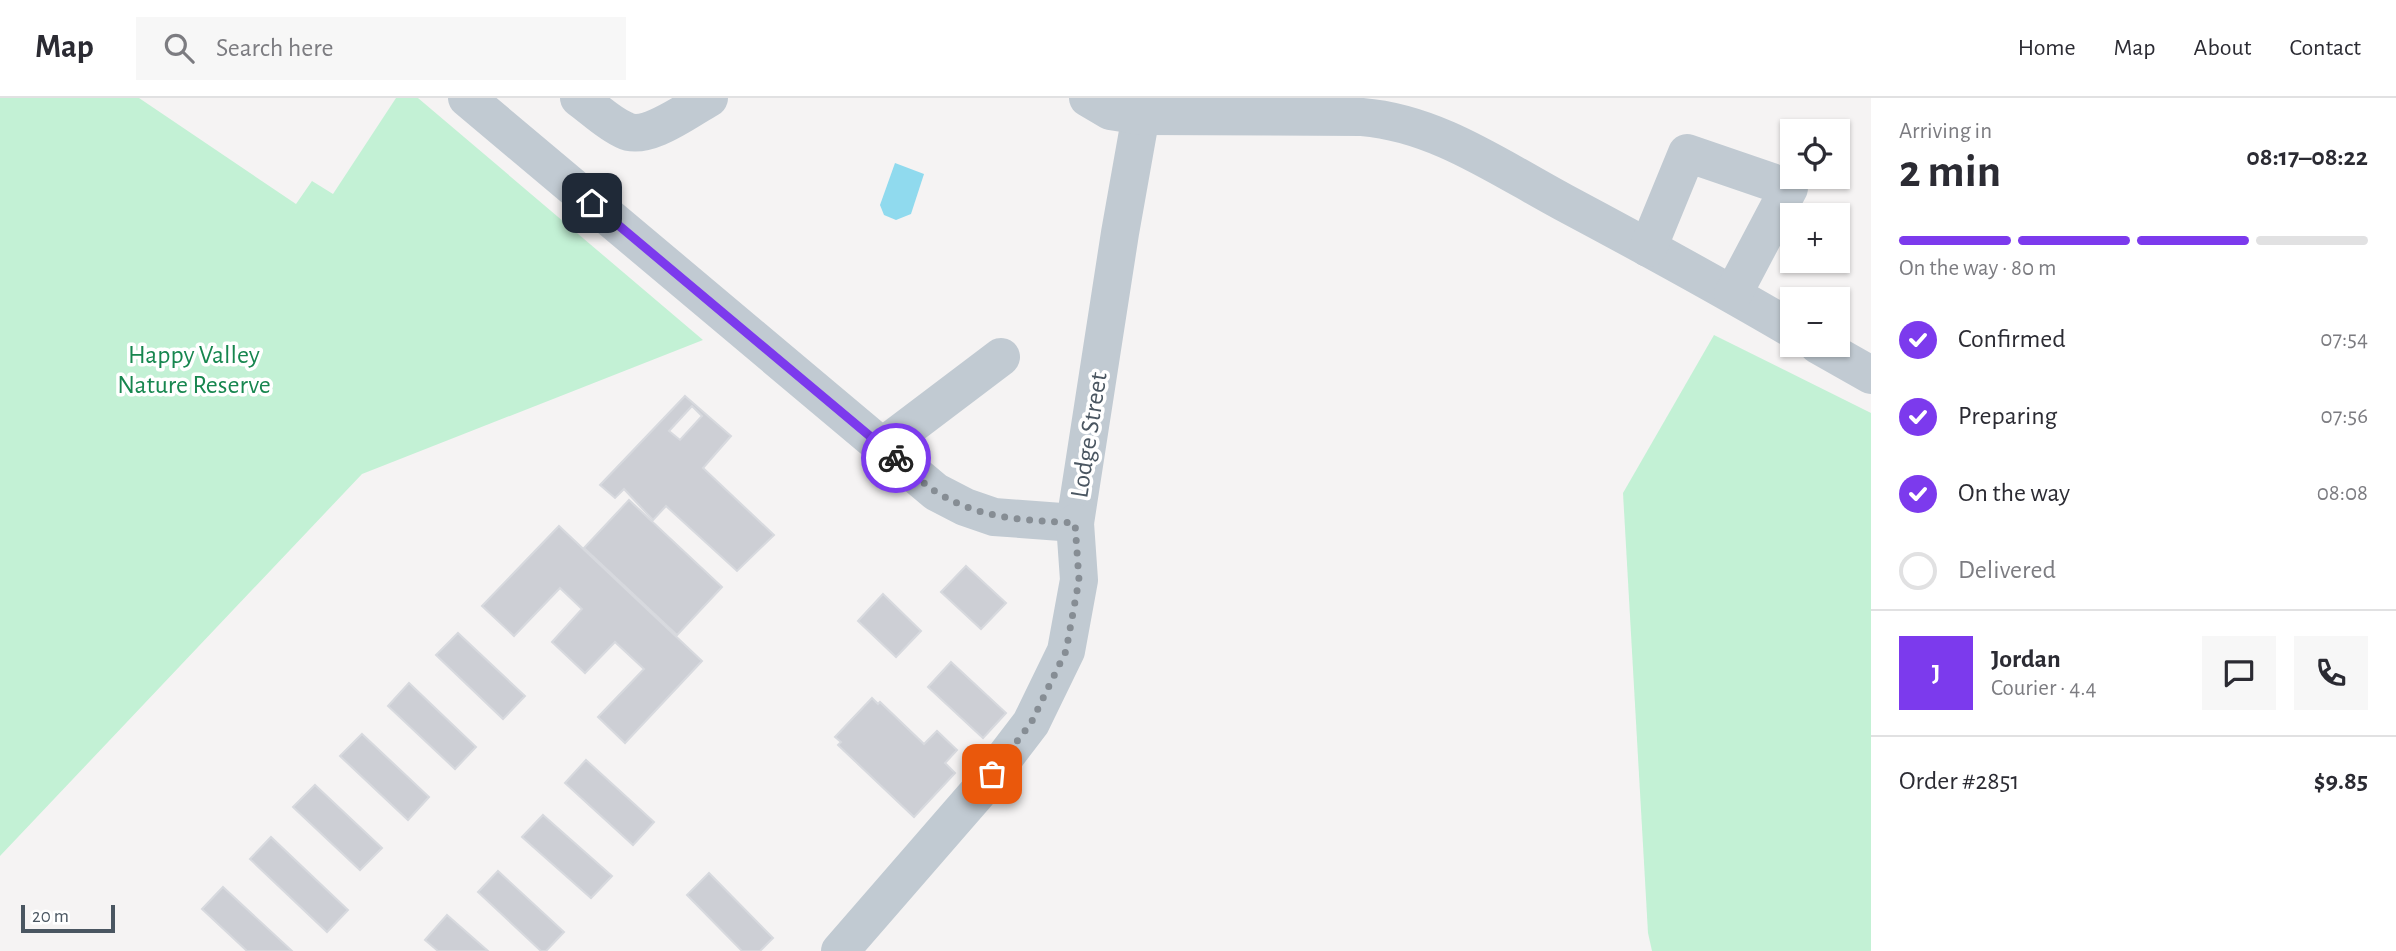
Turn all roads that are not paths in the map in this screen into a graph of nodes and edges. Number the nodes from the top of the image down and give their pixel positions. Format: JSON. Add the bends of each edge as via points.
{"nodes":[{"id":1,"x":467,"y":98,"type":"edge"},
{"id":2,"x":579,"y":98,"type":"edge"},
{"id":3,"x":709,"y":98,"type":"edge"},
{"id":4,"x":1088,"y":98,"type":"edge"},
{"id":5,"x":1143,"y":107,"type":"edge"},
{"id":6,"x":1648,"y":248,"type":"junction"},
{"id":7,"x":1733,"y":295,"type":"junction"},
{"id":8,"x":1780,"y":322,"type":"edge"},
{"id":9,"x":1839,"y":357,"type":"edge"},
{"id":10,"x":1001,"y":358,"type":"dead end"},
{"id":11,"x":1871,"y":375,"type":"edge"},
{"id":12,"x":882,"y":447,"type":"junction"},
{"id":13,"x":1075,"y":523,"type":"junction"},
{"id":14,"x":840,"y":951,"type":"edge"}],
"edges":[{"from":1,"to":12,"type":"lane","name":"Lodge Street"},
{"from":2,"to":3,"type":"lane","via":[[625,132],[636,133],[649,132]]},
{"from":4,"to":5,"type":"lane","via":[[1110,111]]},
{"from":5,"to":6,"type":"lane","via":[[1389,119],[1431,131]]},
{"from":5,"to":13,"type":"lane","name":"Lodge Street"},
{"from":6,"to":7,"type":"lane"},
{"from":6,"to":7,"type":"lane","via":[[1687,153],[1789,188]]},
{"from":7,"to":8,"type":"lane"},
{"from":9,"to":11,"type":"lane"},
{"from":10,"to":12,"type":"lane"},
{"from":12,"to":13,"type":"lane","name":"Lodge Street","via":[[936,492],[964,507],[994,517]]},
{"from":13,"to":14,"type":"lane","via":[[1079,580],[1066,651],[1031,723],[979,791]]}]}
